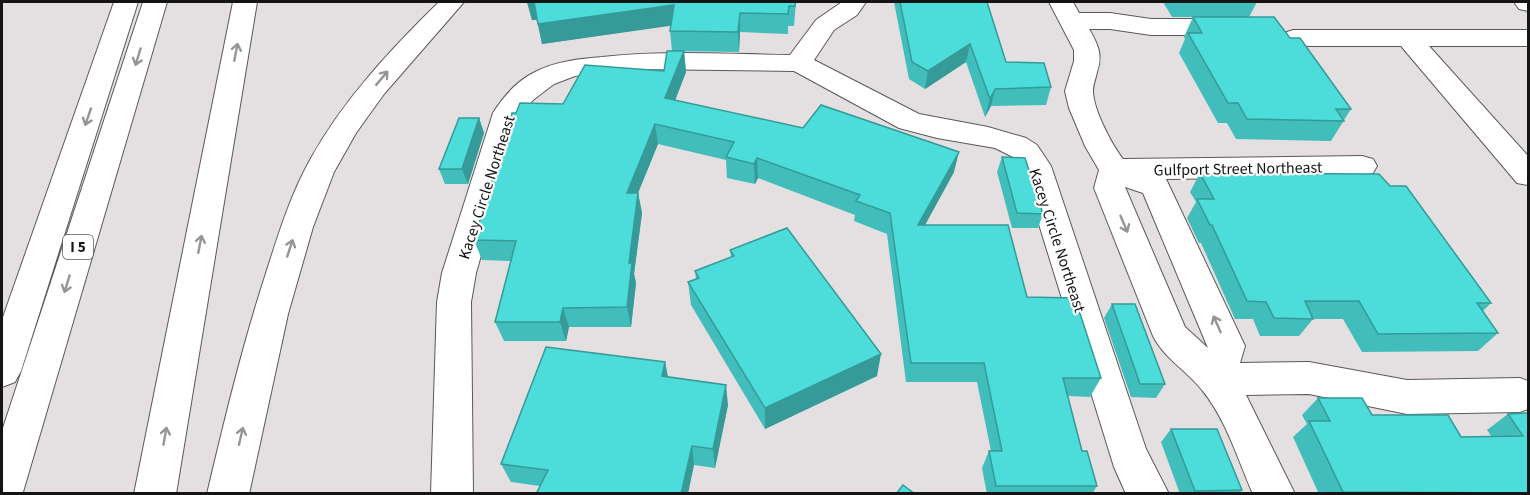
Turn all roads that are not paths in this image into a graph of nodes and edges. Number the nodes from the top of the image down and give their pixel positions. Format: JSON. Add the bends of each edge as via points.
{"nodes":[{"id":1,"x":126,"y":2,"type":"edge"},
{"id":2,"x":155,"y":2,"type":"edge"},
{"id":3,"x":245,"y":2,"type":"edge"},
{"id":4,"x":452,"y":2,"type":"edge"},
{"id":5,"x":854,"y":2,"type":"edge"},
{"id":6,"x":1065,"y":11,"type":"edge"},
{"id":7,"x":824,"y":13,"type":"edge"},
{"id":8,"x":1254,"y":27,"type":"edge"},
{"id":9,"x":1293,"y":38,"type":"edge"},
{"id":10,"x":1408,"y":38,"type":"junction"},
{"id":11,"x":1528,"y":38,"type":"edge"},
{"id":12,"x":798,"y":63,"type":"junction"},
{"id":13,"x":1362,"y":166,"type":"dead end"},
{"id":14,"x":1114,"y":170,"type":"junction"},
{"id":15,"x":1528,"y":175,"type":"edge"},
{"id":16,"x":2,"y":371,"type":"edge"},
{"id":17,"x":1216,"y":379,"type":"junction"},
{"id":18,"x":1521,"y":395,"type":"dead end"},
{"id":19,"x":2,"y":492,"type":"edge"},
{"id":20,"x":155,"y":494,"type":"edge"},
{"id":21,"x":228,"y":494,"type":"edge"},
{"id":22,"x":452,"y":494,"type":"edge"},
{"id":23,"x":1148,"y":494,"type":"edge"},
{"id":24,"x":1274,"y":494,"type":"edge"}],
"edges":[{"from":1,"to":16,"type":"main road","number":"I 5","one_way":true},
{"from":2,"to":19,"type":"main road","number":"I 5","one_way":true},
{"from":20,"to":3,"type":"main road","one_way":true},
{"from":21,"to":4,"type":"main road","one_way":true,"via":[[269,314],[316,180],[332,147],[368,94]]},
{"from":5,"to":7,"type":"main road","via":[[848,10]]},
{"from":6,"to":8,"type":"main road","via":[[1150,27]]},
{"from":6,"to":14,"type":"main road","via":[[1087,47],[1079,91],[1082,105]]},
{"from":7,"to":12,"type":"main road"},
{"from":9,"to":10,"type":"main road"},
{"from":10,"to":11,"type":"main road"},
{"from":10,"to":15,"type":"main road"},
{"from":12,"to":22,"type":"main road","name":"Kacey Circle Northeast","via":[[638,61],[570,68],[544,78],[507,113],[456,292]]},
{"from":12,"to":23,"type":"main road","name":"Kacey Circle Northeast","via":[[909,121],[938,130],[1006,139],[1025,151],[1036,166],[1128,454]]},
{"from":13,"to":14,"type":"main road","name":"Gulfport Street Northeast"},
{"from":14,"to":17,"type":"main road","one_way":true,"via":[[1109,188],[1171,336]]},
{"from":17,"to":14,"type":"main road","one_way":true,"via":[[1227,346],[1155,186]]},
{"from":17,"to":18,"type":"main road","via":[[1309,378],[1407,397]]},
{"from":17,"to":24,"type":"main road","via":[[1241,421]]}]}
